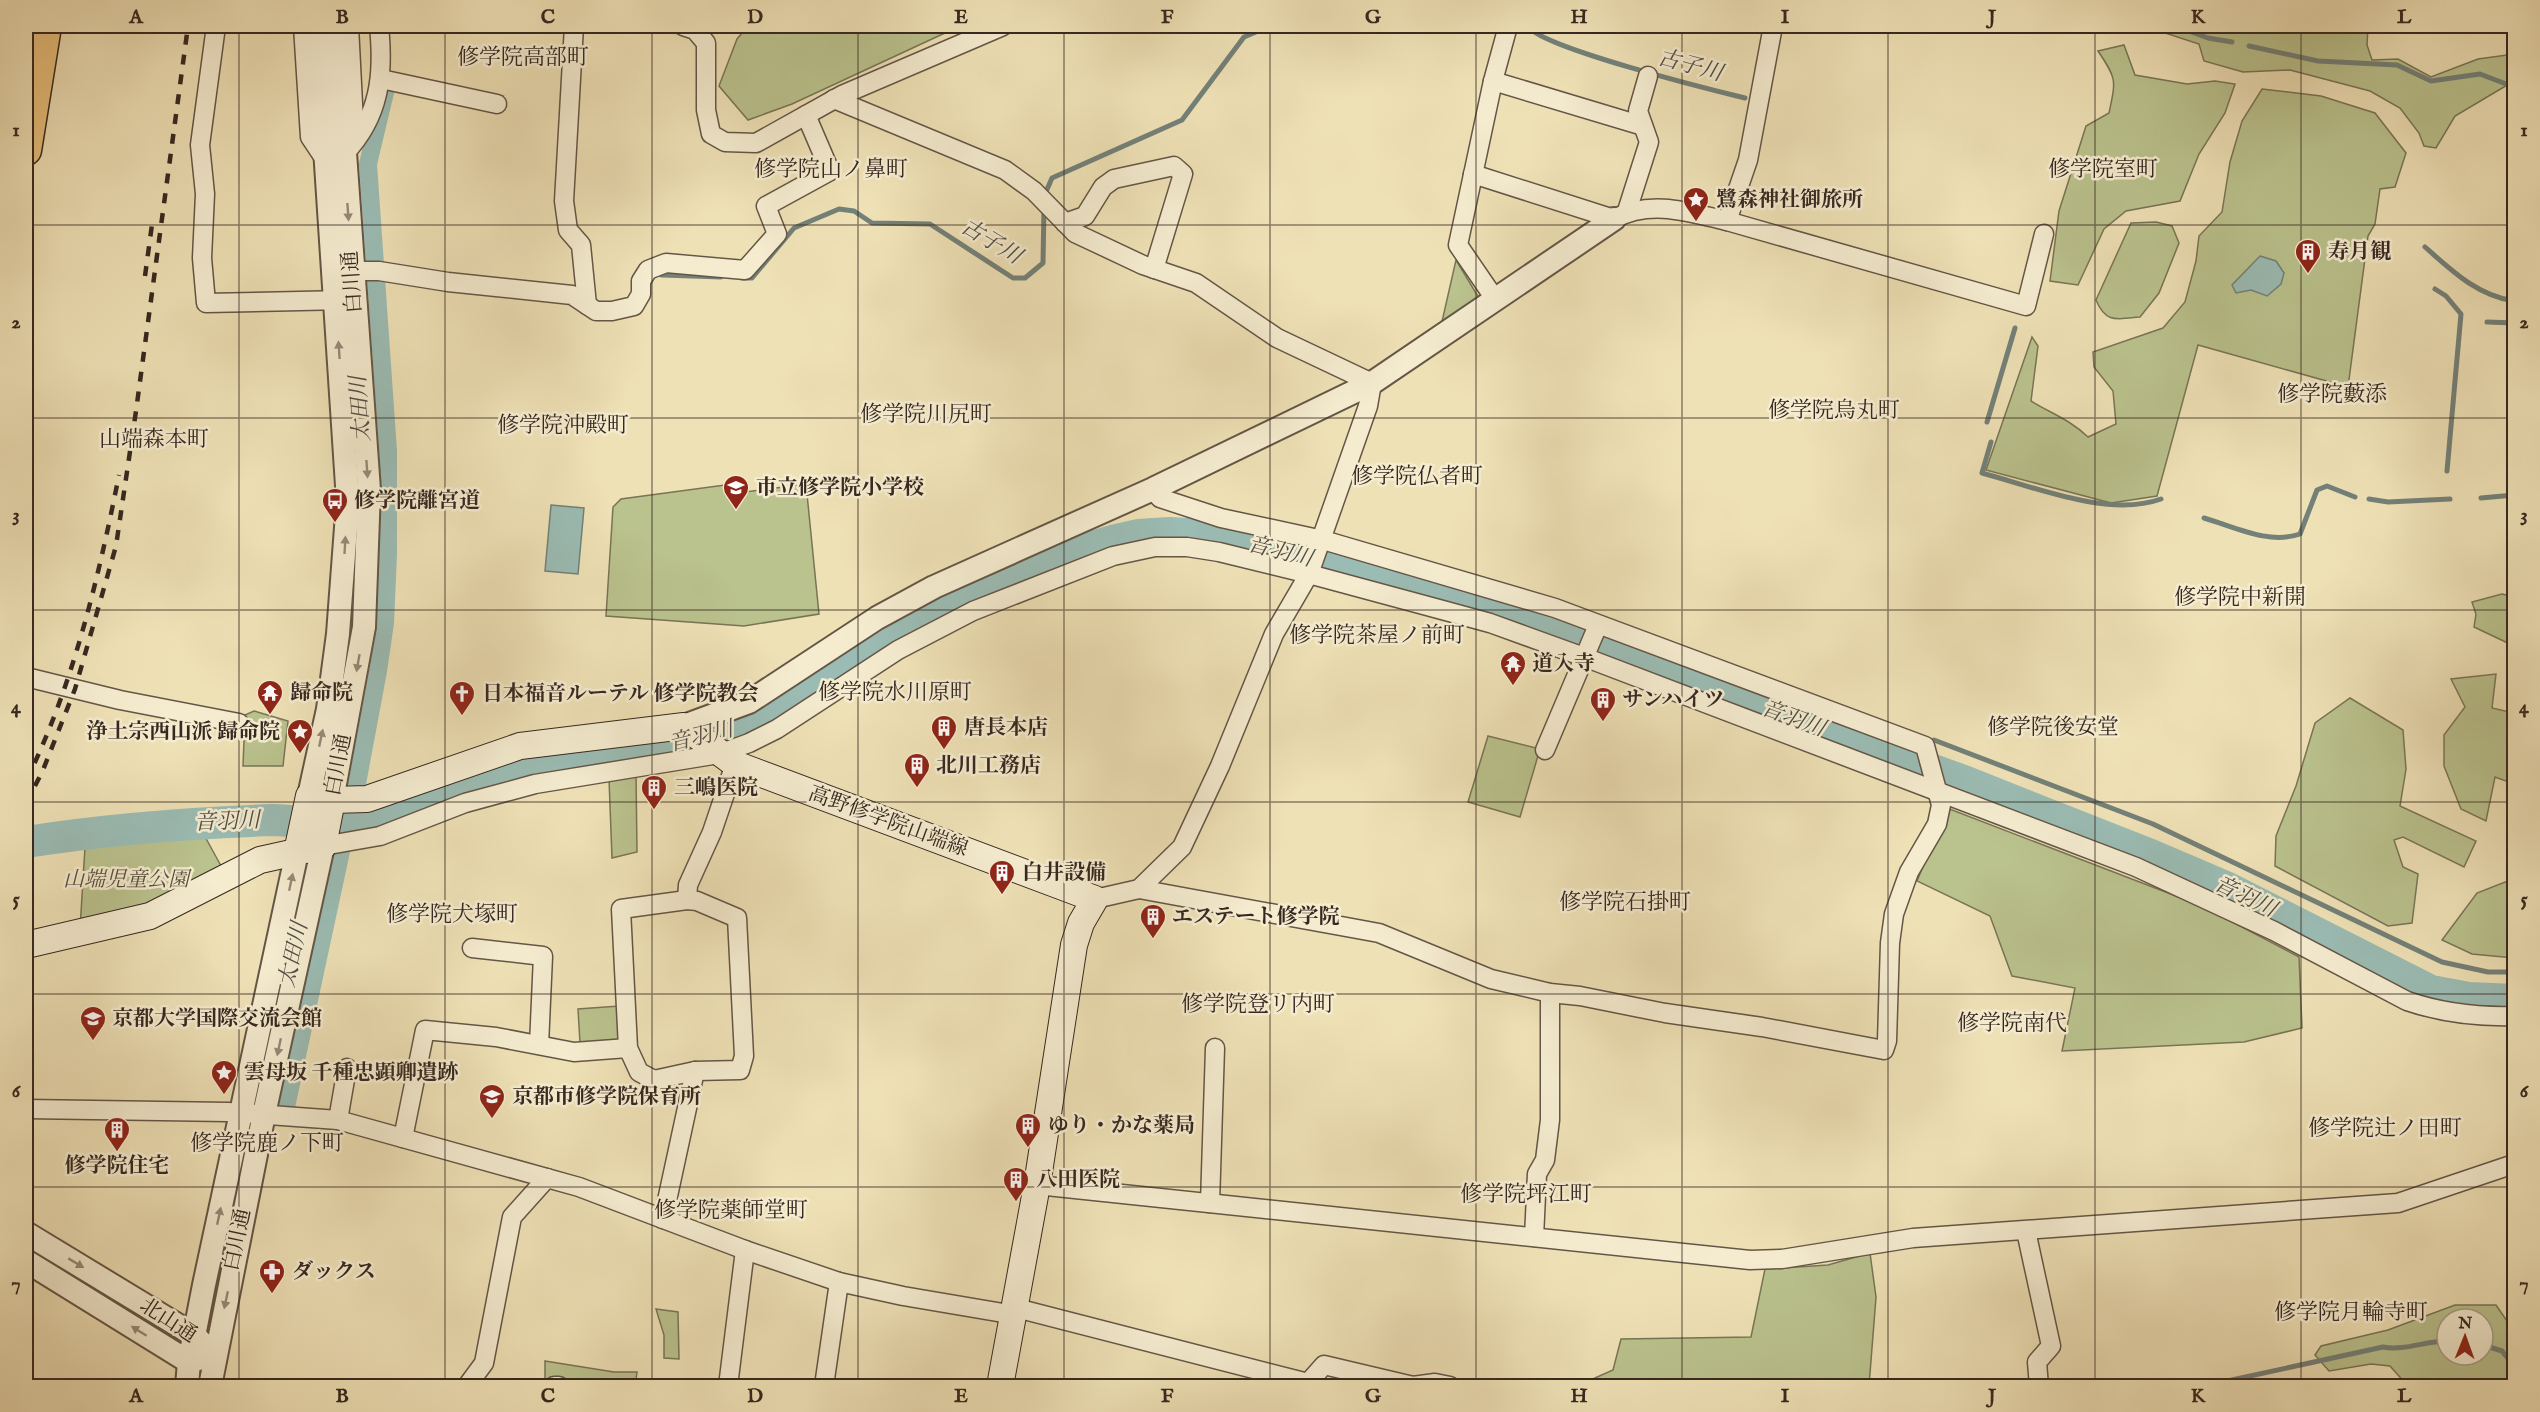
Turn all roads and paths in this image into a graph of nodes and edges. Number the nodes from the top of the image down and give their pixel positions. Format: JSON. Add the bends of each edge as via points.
{"nodes":[{"id":1,"x":46,"y":26,"type":"edge"},
{"id":2,"x":216,"y":26,"type":"edge"},
{"id":3,"x":303,"y":26,"type":"edge"},
{"id":4,"x":317,"y":26,"type":"edge"},
{"id":5,"x":336,"y":26,"type":"edge"},
{"id":6,"x":349,"y":26,"type":"edge"},
{"id":7,"x":379,"y":26,"type":"edge"},
{"id":8,"x":574,"y":26,"type":"edge"},
{"id":9,"x":683,"y":26,"type":"edge"},
{"id":10,"x":1003,"y":26,"type":"edge"},
{"id":11,"x":1508,"y":26,"type":"edge"},
{"id":12,"x":1773,"y":26,"type":"edge"},
{"id":13,"x":1648,"y":76,"type":"dead end"},
{"id":14,"x":381,"y":80,"type":"junction"},
{"id":15,"x":1493,"y":81,"type":"junction"},
{"id":16,"x":834,"y":99,"type":"junction"},
{"id":17,"x":497,"y":104,"type":"dead end"},
{"id":18,"x":806,"y":115,"type":"junction"},
{"id":19,"x":1643,"y":126,"type":"junction"},
{"id":20,"x":26,"y":150,"type":"edge"},
{"id":21,"x":341,"y":151,"type":"junction"},
{"id":22,"x":1473,"y":174,"type":"junction"},
{"id":23,"x":1620,"y":215,"type":"junction"},
{"id":24,"x":1727,"y":221,"type":"junction"},
{"id":25,"x":1065,"y":223,"type":"junction"},
{"id":26,"x":2044,"y":234,"type":"dead end"},
{"id":27,"x":1154,"y":269,"type":"junction"},
{"id":28,"x":367,"y":271,"type":"junction"},
{"id":29,"x":1495,"y":299,"type":"junction"},
{"id":30,"x":345,"y":300,"type":"junction"},
{"id":31,"x":587,"y":305,"type":"junction"},
{"id":32,"x":1372,"y":383,"type":"junction"},
{"id":33,"x":1153,"y":489,"type":"junction"},
{"id":34,"x":1323,"y":540,"type":"junction"},
{"id":35,"x":1309,"y":574,"type":"junction"},
{"id":36,"x":1598,"y":625,"type":"junction"},
{"id":37,"x":1584,"y":657,"type":"junction"},
{"id":38,"x":26,"y":677,"type":"edge"},
{"id":39,"x":239,"y":723,"type":"dead end"},
{"id":40,"x":687,"y":729,"type":"junction"},
{"id":41,"x":1545,"y":750,"type":"dead end"},
{"id":42,"x":722,"y":756,"type":"junction"},
{"id":43,"x":1937,"y":787,"type":"junction"},
{"id":44,"x":321,"y":827,"type":"junction"},
{"id":45,"x":1139,"y":890,"type":"junction"},
{"id":46,"x":1095,"y":899,"type":"junction"},
{"id":47,"x":687,"y":900,"type":"junction"},
{"id":48,"x":26,"y":945,"type":"edge"},
{"id":49,"x":472,"y":948,"type":"dead end"},
{"id":50,"x":1550,"y":993,"type":"junction"},
{"id":51,"x":2514,"y":1016,"type":"edge"},
{"id":52,"x":539,"y":1046,"type":"junction"},
{"id":53,"x":628,"y":1048,"type":"junction"},
{"id":54,"x":1215,"y":1048,"type":"dead end"},
{"id":55,"x":347,"y":1068,"type":"dead end"},
{"id":56,"x":694,"y":1071,"type":"junction"},
{"id":57,"x":26,"y":1109,"type":"edge"},
{"id":58,"x":241,"y":1113,"type":"junction"},
{"id":59,"x":264,"y":1114,"type":"junction"},
{"id":60,"x":338,"y":1120,"type":"junction"},
{"id":61,"x":403,"y":1138,"type":"junction"},
{"id":62,"x":2514,"y":1164,"type":"edge"},
{"id":63,"x":547,"y":1178,"type":"junction"},
{"id":64,"x":1037,"y":1185,"type":"junction"},
{"id":65,"x":1210,"y":1203,"type":"junction"},
{"id":66,"x":663,"y":1219,"type":"junction"},
{"id":67,"x":2026,"y":1231,"type":"junction"},
{"id":68,"x":26,"y":1233,"type":"edge"},
{"id":69,"x":1534,"y":1237,"type":"junction"},
{"id":70,"x":745,"y":1250,"type":"junction"},
{"id":71,"x":26,"y":1261,"type":"edge"},
{"id":72,"x":839,"y":1282,"type":"junction"},
{"id":73,"x":1015,"y":1312,"type":"junction"},
{"id":74,"x":194,"y":1335,"type":"junction"},
{"id":75,"x":214,"y":1355,"type":"junction"},
{"id":76,"x":189,"y":1362,"type":"junction"},
{"id":77,"x":187,"y":1386,"type":"edge"},
{"id":78,"x":210,"y":1386,"type":"edge"},
{"id":79,"x":467,"y":1386,"type":"edge"},
{"id":80,"x":728,"y":1386,"type":"edge"},
{"id":81,"x":824,"y":1386,"type":"edge"},
{"id":82,"x":1000,"y":1386,"type":"edge"},
{"id":83,"x":1450,"y":1386,"type":"edge"},
{"id":84,"x":2039,"y":1386,"type":"edge"}],
"edges":[{"from":1,"to":20,"type":"highway"},
{"from":2,"to":30,"type":"street","via":[[200,145],[205,194],[202,258],[206,303]]},
{"from":3,"to":21,"type":"street","via":[[310,136]]},
{"from":4,"to":21,"type":"street","name":"白川通"},
{"from":5,"to":21,"type":"street","name":"白川通"},
{"from":6,"to":21,"type":"street"},
{"from":7,"to":14,"type":"street"},
{"from":8,"to":31,"type":"street","via":[[564,201],[568,230],[581,245]]},
{"from":9,"to":18,"type":"street","via":[[695,30],[705,43],[706,110],[711,134],[725,142],[756,142]]},
{"from":10,"to":16,"type":"street"},
{"from":11,"to":15,"type":"street"},
{"from":12,"to":24,"type":"street","via":[[1748,160]]},
{"from":13,"to":19,"type":"street","via":[[1638,111]]},
{"from":14,"to":17,"type":"street"},
{"from":14,"to":21,"type":"street","via":[[366,129]]},
{"from":15,"to":19,"type":"street"},
{"from":15,"to":22,"type":"street"},
{"from":16,"to":18,"type":"street"},
{"from":16,"to":25,"type":"street","via":[[1005,170],[1034,191]]},
{"from":18,"to":31,"type":"street","via":[[830,171],[766,206],[777,234],[745,270],[666,263],[648,270],[634,306],[596,311]]},
{"from":19,"to":23,"type":"street","via":[[1649,142]]},
{"from":21,"to":28,"type":"street","name":"白川通","one_way":true},
{"from":21,"to":30,"type":"street","name":"白川通"},
{"from":22,"to":23,"type":"street"},
{"from":22,"to":29,"type":"street","via":[[1458,245]]},
{"from":23,"to":24,"type":"street","via":[[1647,207]]},
{"from":23,"to":29,"type":"street"},
{"from":24,"to":26,"type":"street","via":[[2026,306]]},
{"from":25,"to":27,"type":"street","via":[[1075,233]]},
{"from":25,"to":27,"type":"street","via":[[1085,216],[1103,187],[1114,179],[1174,166],[1184,174]]},
{"from":27,"to":32,"type":"street","via":[[1196,283],[1277,338]]},
{"from":28,"to":30,"type":"street","name":"白川通"},
{"from":28,"to":31,"type":"street","via":[[572,295]]},
{"from":29,"to":32,"type":"street"},
{"from":30,"to":44,"type":"street","name":"白川通","via":[[369,490],[368,579],[364,627]]},
{"from":32,"to":33,"type":"street"},
{"from":32,"to":34,"type":"street","via":[[1368,406]]},
{"from":33,"to":34,"type":"street","via":[[1160,498],[1221,518]]},
{"from":33,"to":40,"type":"street","via":[[934,587],[877,618],[749,702]]},
{"from":34,"to":35,"type":"street"},
{"from":34,"to":36,"type":"street","via":[[1503,591]]},
{"from":35,"to":37,"type":"street","via":[[1490,623]]},
{"from":35,"to":42,"type":"street","via":[[1187,547],[1155,547],[1113,556],[942,627],[898,650],[777,729]]},
{"from":35,"to":45,"type":"street","via":[[1275,634],[1182,847]]},
{"from":36,"to":37,"type":"street"},
{"from":36,"to":43,"type":"street","via":[[1925,746]]},
{"from":37,"to":41,"type":"street"},
{"from":37,"to":43,"type":"street"},
{"from":38,"to":39,"type":"street"},
{"from":40,"to":42,"type":"main road","name":"高野修学院山端線"},
{"from":40,"to":44,"type":"main road","via":[[520,746],[367,799]]},
{"from":42,"to":44,"type":"street","via":[[534,784],[465,803],[380,836]]},
{"from":42,"to":46,"type":"main road","name":"高野修学院山端線"},
{"from":42,"to":47,"type":"street","via":[[712,832],[688,885]]},
{"from":43,"to":50,"type":"street","via":[[1941,805],[1937,824],[1909,872],[1894,914],[1884,1050]]},
{"from":43,"to":51,"type":"street","via":[[2204,897],[2407,1001],[2459,1014]]},
{"from":44,"to":48,"type":"main road","via":[[150,916]]},
{"from":58,"to":44,"type":"street","name":"白川通","one_way":true},
{"from":44,"to":59,"type":"street","name":"白川通","one_way":true},
{"from":45,"to":46,"type":"street"},
{"from":45,"to":50,"type":"street","via":[[1379,933],[1491,979]]},
{"from":46,"to":64,"type":"main road","via":[[1074,945]]},
{"from":47,"to":53,"type":"street","via":[[621,909]]},
{"from":47,"to":56,"type":"street","via":[[737,918],[744,1056],[740,1070]]},
{"from":49,"to":52,"type":"street","via":[[543,956]]},
{"from":50,"to":69,"type":"street","via":[[1550,1120],[1545,1160],[1537,1174]]},
{"from":52,"to":53,"type":"street","via":[[574,1053]]},
{"from":52,"to":61,"type":"street","via":[[425,1030]]},
{"from":53,"to":56,"type":"street","via":[[639,1072],[654,1080]]},
{"from":54,"to":65,"type":"street"},
{"from":55,"to":60,"type":"street"},
{"from":56,"to":66,"type":"street"},
{"from":57,"to":58,"type":"street"},
{"from":58,"to":59,"type":"street"},
{"from":74,"to":58,"type":"street","name":"白川通","one_way":true},
{"from":59,"to":60,"type":"street"},
{"from":59,"to":75,"type":"street","name":"白川通","one_way":true},
{"from":60,"to":61,"type":"street"},
{"from":61,"to":63,"type":"street"},
{"from":62,"to":67,"type":"street","via":[[2398,1203]]},
{"from":63,"to":66,"type":"street"},
{"from":63,"to":79,"type":"street","via":[[512,1217],[484,1363]]},
{"from":64,"to":65,"type":"street"},
{"from":64,"to":73,"type":"main road"},
{"from":65,"to":69,"type":"street"},
{"from":66,"to":70,"type":"street"},
{"from":67,"to":69,"type":"street","via":[[1913,1238],[1782,1259],[1750,1260]]},
{"from":67,"to":84,"type":"street","via":[[2051,1346],[2037,1362]]},
{"from":68,"to":74,"type":"street","name":"北山通","one_way":true},
{"from":70,"to":72,"type":"street"},
{"from":70,"to":80,"type":"street"},
{"from":76,"to":71,"type":"street","name":"北山通","one_way":true},
{"from":72,"to":73,"type":"street","via":[[903,1296]]},
{"from":72,"to":81,"type":"street"},
{"from":73,"to":82,"type":"main road"},
{"from":73,"to":83,"type":"street","via":[[1308,1383],[1324,1365],[1413,1386]]},
{"from":74,"to":75,"type":"street","name":"北山通"},
{"from":74,"to":76,"type":"street","name":"白川通"},
{"from":75,"to":76,"type":"street","name":"北山通"},
{"from":75,"to":78,"type":"street","name":"白川通"},
{"from":76,"to":77,"type":"street","name":"白川通"}]}
